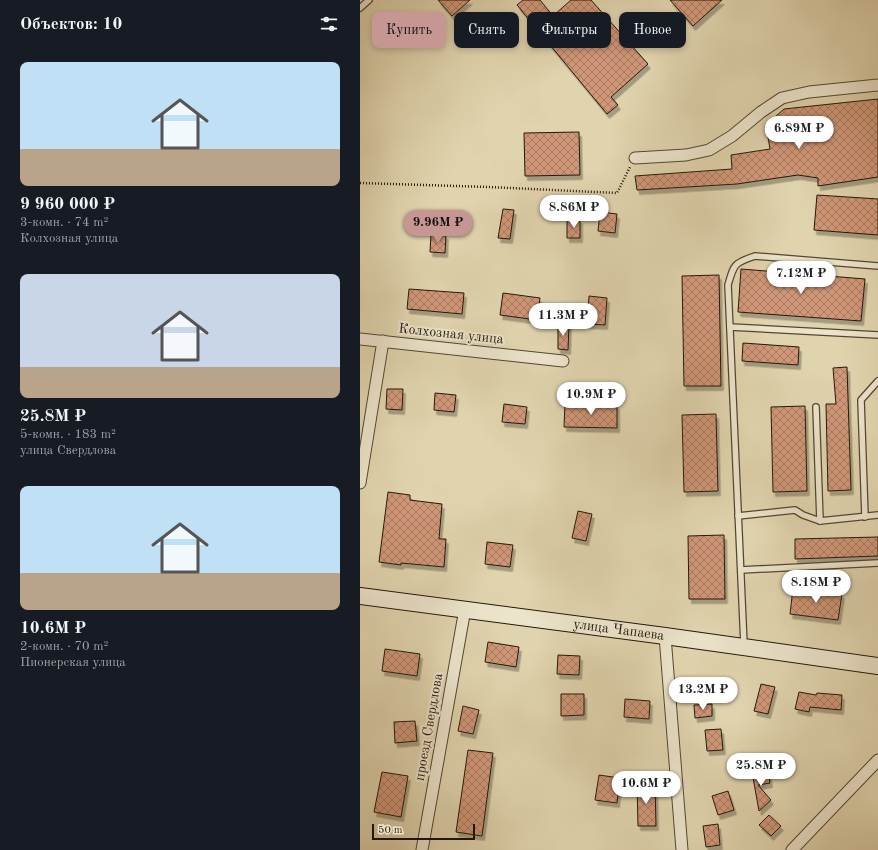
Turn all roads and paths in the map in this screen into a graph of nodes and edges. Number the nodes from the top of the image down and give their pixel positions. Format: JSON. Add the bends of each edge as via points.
{"nodes":[{"id":1,"x":369,"y":0,"type":"edge"},
{"id":2,"x":360,"y":8,"type":"edge"},
{"id":3,"x":878,"y":85,"type":"edge"},
{"id":4,"x":635,"y":158,"type":"joint"},
{"id":5,"x":360,"y":183,"type":"edge"},
{"id":6,"x":878,"y":266,"type":"edge"},
{"id":7,"x":730,"y":327,"type":"junction"},
{"id":8,"x":878,"y":335,"type":"edge"},
{"id":9,"x":360,"y":339,"type":"edge"},
{"id":10,"x":383,"y":341,"type":"junction"},
{"id":11,"x":563,"y":361,"type":"dead end"},
{"id":12,"x":878,"y":381,"type":"edge"},
{"id":13,"x":816,"y":407,"type":"dead end"},
{"id":14,"x":360,"y":483,"type":"edge"},
{"id":15,"x":738,"y":516,"type":"junction"},
{"id":16,"x":878,"y":516,"type":"edge"},
{"id":17,"x":865,"y":517,"type":"junction"},
{"id":18,"x":820,"y":521,"type":"junction"},
{"id":19,"x":878,"y":563,"type":"edge"},
{"id":20,"x":741,"y":570,"type":"junction"},
{"id":21,"x":360,"y":596,"type":"edge"},
{"id":22,"x":465,"y":609,"type":"junction"},
{"id":23,"x":665,"y":636,"type":"junction"},
{"id":24,"x":744,"y":647,"type":"junction"},
{"id":25,"x":878,"y":666,"type":"edge"},
{"id":26,"x":878,"y":760,"type":"edge"},
{"id":27,"x":422,"y":850,"type":"edge"},
{"id":28,"x":682,"y":850,"type":"edge"},
{"id":29,"x":792,"y":850,"type":"edge"}],
"edges":[{"from":1,"to":2,"type":"lane"},
{"from":3,"to":4,"type":"street","via":[[809,92],[782,98],[709,150],[686,155]]},
{"from":4,"to":5,"type":"path","via":[[617,193]]},
{"from":6,"to":7,"type":"lane","via":[[755,256],[741,261],[734,267],[728,285]]},
{"from":7,"to":8,"type":"lane"},
{"from":7,"to":15,"type":"lane"},
{"from":9,"to":10,"type":"street","name":"Колхозная улица"},
{"from":10,"to":11,"type":"street","name":"Колхозная улица"},
{"from":10,"to":14,"type":"street"},
{"from":12,"to":17,"type":"lane","via":[[861,400]]},
{"from":13,"to":18,"type":"lane"},
{"from":15,"to":18,"type":"lane","via":[[795,510]]},
{"from":15,"to":20,"type":"lane"},
{"from":16,"to":17,"type":"lane"},
{"from":17,"to":18,"type":"lane"},
{"from":19,"to":20,"type":"lane"},
{"from":20,"to":24,"type":"lane"},
{"from":21,"to":22,"type":"street","name":"улица Чапаева"},
{"from":22,"to":23,"type":"street","name":"улица Чапаева"},
{"from":22,"to":27,"type":"street","name":"проезд Свердлова"},
{"from":23,"to":24,"type":"street","name":"улица Чапаева"},
{"from":23,"to":28,"type":"street"},
{"from":24,"to":25,"type":"street","name":"улица Чапаева"},
{"from":26,"to":29,"type":"street"}]}
